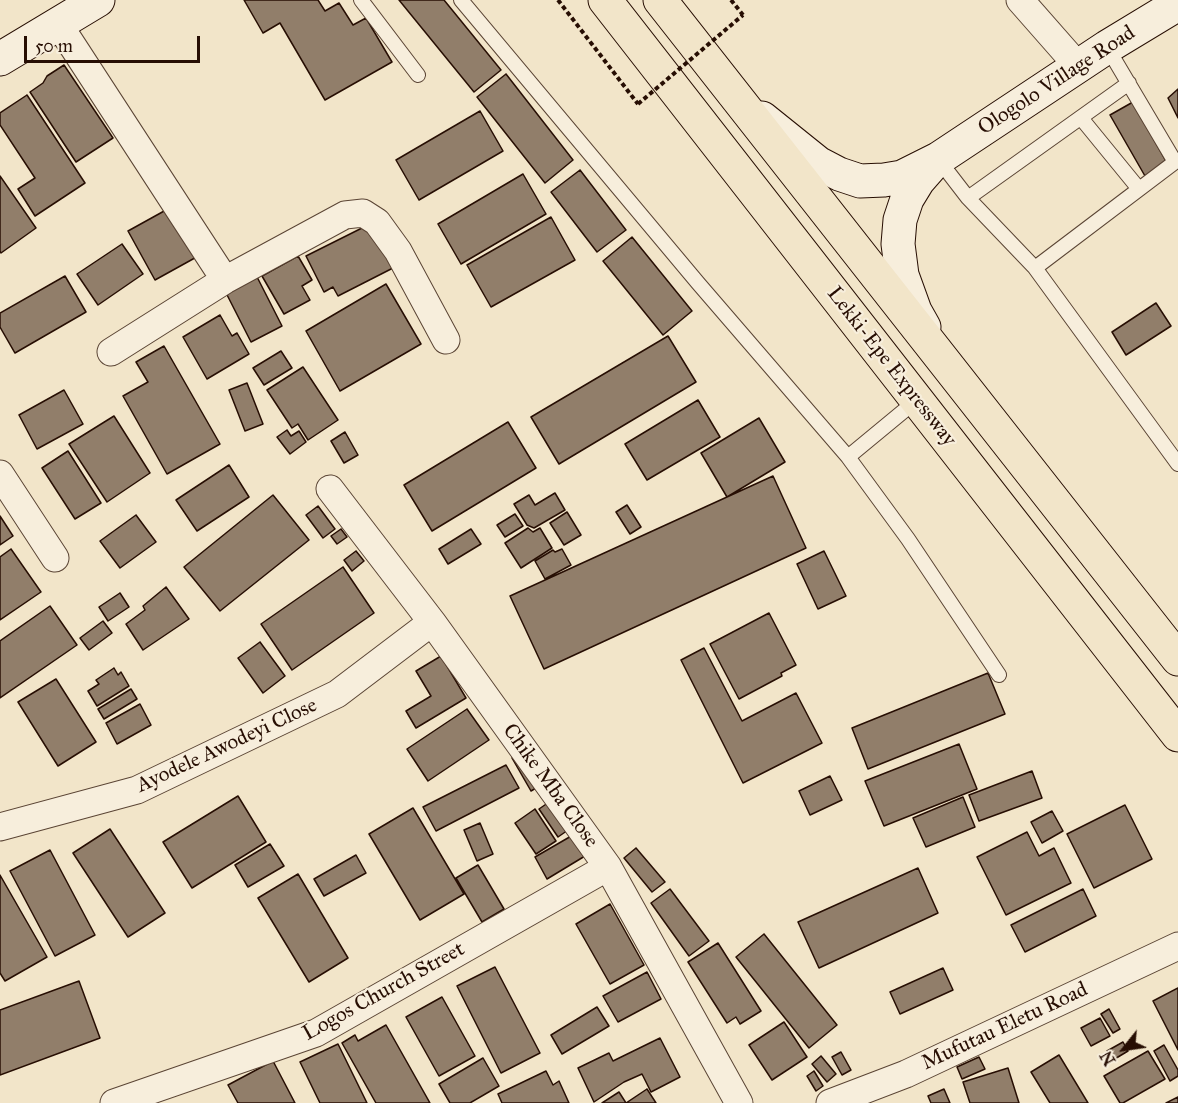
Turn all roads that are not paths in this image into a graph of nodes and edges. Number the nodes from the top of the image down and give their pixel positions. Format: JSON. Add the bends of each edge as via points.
{"nodes":[{"id":1,"x":98,"y":0,"type":"edge"},
{"id":2,"x":362,"y":0,"type":"edge"},
{"id":3,"x":461,"y":0,"type":"edge"},
{"id":4,"x":605,"y":0,"type":"edge"},
{"id":5,"x":660,"y":0,"type":"edge"},
{"id":6,"x":1020,"y":0,"type":"edge"},
{"id":7,"x":1178,"y":4,"type":"edge"},
{"id":8,"x":59,"y":25,"type":"junction"},
{"id":9,"x":1107,"y":47,"type":"junction"},
{"id":10,"x":0,"y":59,"type":"edge"},
{"id":11,"x":1078,"y":66,"type":"junction"},
{"id":12,"x":417,"y":75,"type":"dead end"},
{"id":13,"x":1129,"y":83,"type":"junction"},
{"id":14,"x":733,"y":94,"type":"junction"},
{"id":15,"x":1081,"y":118,"type":"junction"},
{"id":16,"x":938,"y":159,"type":"junction"},
{"id":17,"x":1139,"y":189,"type":"junction"},
{"id":18,"x":968,"y":198,"type":"junction"},
{"id":19,"x":1035,"y":268,"type":"junction"},
{"id":20,"x":225,"y":279,"type":"junction"},
{"id":21,"x":446,"y":340,"type":"dead end"},
{"id":22,"x":111,"y":352,"type":"dead end"},
{"id":23,"x":941,"y":358,"type":"junction"},
{"id":24,"x":917,"y":400,"type":"junction"},
{"id":25,"x":848,"y":457,"type":"junction"},
{"id":26,"x":1178,"y":464,"type":"edge"},
{"id":27,"x":0,"y":474,"type":"edge"},
{"id":28,"x":330,"y":489,"type":"dead end"},
{"id":29,"x":56,"y":558,"type":"dead end"},
{"id":30,"x":432,"y":622,"type":"junction"},
{"id":31,"x":1178,"y":659,"type":"edge"},
{"id":32,"x":999,"y":675,"type":"dead end"},
{"id":33,"x":1178,"y":735,"type":"edge"},
{"id":34,"x":0,"y":827,"type":"edge"},
{"id":35,"x":608,"y":867,"type":"junction"},
{"id":36,"x":1178,"y":946,"type":"edge"},
{"id":37,"x":114,"y":1103,"type":"edge"},
{"id":38,"x":739,"y":1103,"type":"edge"},
{"id":39,"x":830,"y":1103,"type":"edge"}],
"edges":[{"from":1,"to":8,"type":"street"},
{"from":2,"to":12,"type":"lane"},
{"from":3,"to":25,"type":"lane"},
{"from":4,"to":24,"type":"highway","name":"Lekki-Epe Expressway"},
{"from":5,"to":14,"type":"highway"},
{"from":6,"to":11,"type":"street"},
{"from":7,"to":9,"type":"street","name":"Ologolo Village Road"},
{"from":8,"to":10,"type":"street"},
{"from":8,"to":20,"type":"street"},
{"from":9,"to":11,"type":"street","name":"Ologolo Village Road"},
{"from":9,"to":13,"type":"lane"},
{"from":11,"to":16,"type":"street","name":"Ologolo Village Road"},
{"from":13,"to":15,"type":"lane"},
{"from":13,"to":17,"type":"lane","via":[[1175,162]]},
{"from":14,"to":16,"type":"street","via":[[818,163],[860,181],[902,177]]},
{"from":14,"to":23,"type":"highway"},
{"from":15,"to":17,"type":"lane"},
{"from":15,"to":18,"type":"lane"},
{"from":16,"to":18,"type":"lane"},
{"from":16,"to":23,"type":"street","via":[[907,199],[898,244],[902,275],[915,311]]},
{"from":17,"to":19,"type":"lane"},
{"from":18,"to":19,"type":"lane"},
{"from":19,"to":26,"type":"lane"},
{"from":20,"to":21,"type":"street","via":[[345,215],[363,213],[377,222],[398,251]]},
{"from":20,"to":22,"type":"street"},
{"from":23,"to":31,"type":"highway"},
{"from":24,"to":25,"type":"lane"},
{"from":24,"to":33,"type":"highway","name":"Lekki-Epe Expressway"},
{"from":25,"to":32,"type":"lane"},
{"from":27,"to":29,"type":"street"},
{"from":28,"to":30,"type":"street","name":"Chike Mba Close"},
{"from":30,"to":34,"type":"street","name":"Ayodele Awodeyi Close","via":[[337,694],[137,790]]},
{"from":30,"to":35,"type":"street","name":"Chike Mba Close"},
{"from":35,"to":37,"type":"street","name":"Logos Church Street","via":[[316,1033]]},
{"from":35,"to":38,"type":"street","name":"Chike Mba Close"},
{"from":36,"to":39,"type":"street","name":"Mufutau Eletu Road","via":[[906,1074]]}]}
